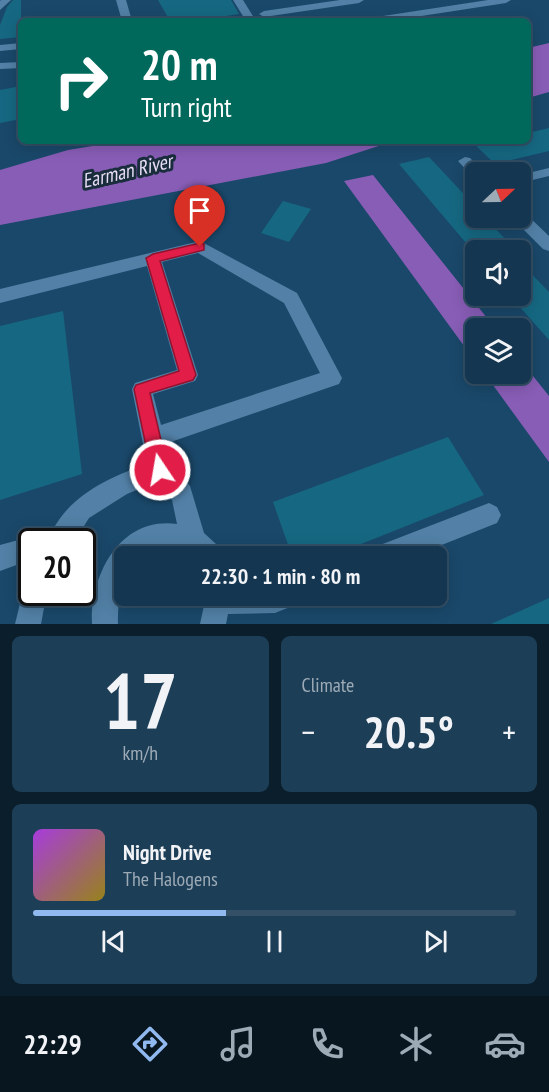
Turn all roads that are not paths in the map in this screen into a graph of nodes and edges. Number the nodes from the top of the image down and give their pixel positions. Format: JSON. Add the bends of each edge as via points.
{"nodes":[{"id":1,"x":6,"y":0,"type":"edge"},
{"id":2,"x":121,"y":0,"type":"edge"},
{"id":3,"x":238,"y":0,"type":"edge"},
{"id":4,"x":359,"y":0,"type":"edge"},
{"id":5,"x":506,"y":0,"type":"edge"},
{"id":6,"x":475,"y":2,"type":"edge"},
{"id":7,"x":0,"y":7,"type":"edge"},
{"id":8,"x":264,"y":14,"type":"dead end"},
{"id":9,"x":126,"y":18,"type":"edge"},
{"id":10,"x":249,"y":18,"type":"edge"},
{"id":11,"x":387,"y":18,"type":"edge"},
{"id":12,"x":18,"y":46,"type":"edge"},
{"id":13,"x":0,"y":48,"type":"edge"},
{"id":14,"x":18,"y":65,"type":"edge"},
{"id":15,"x":0,"y":66,"type":"edge"},
{"id":16,"x":549,"y":172,"type":"edge"},
{"id":17,"x":531,"y":176,"type":"edge"},
{"id":18,"x":531,"y":228,"type":"edge"},
{"id":19,"x":549,"y":246,"type":"edge"},
{"id":20,"x":153,"y":258,"type":"junction"},
{"id":21,"x":0,"y":296,"type":"edge"},
{"id":22,"x":152,"y":438,"type":"junction"},
{"id":23,"x":160,"y":470,"type":"junction"},
{"id":24,"x":489,"y":515,"type":"dead end"},
{"id":25,"x":69,"y":528,"type":"edge"},
{"id":26,"x":136,"y":546,"type":"edge"},
{"id":27,"x":197,"y":546,"type":"edge"},
{"id":28,"x":200,"y":546,"type":"edge"},
{"id":29,"x":410,"y":546,"type":"edge"},
{"id":30,"x":18,"y":552,"type":"edge"},
{"id":31,"x":0,"y":558,"type":"edge"},
{"id":32,"x":114,"y":568,"type":"edge"},
{"id":33,"x":31,"y":606,"type":"edge"},
{"id":34,"x":28,"y":624,"type":"edge"},
{"id":35,"x":105,"y":624,"type":"edge"}],
"edges":[{"from":1,"to":7,"type":"street"},
{"from":2,"to":9,"type":"street"},
{"from":3,"to":10,"type":"street"},
{"from":4,"to":8,"type":"street","via":[[315,10]]},
{"from":5,"to":6,"type":"street"},
{"from":6,"to":11,"type":"street"},
{"from":12,"to":13,"type":"street"},
{"from":14,"to":15,"type":"street"},
{"from":16,"to":17,"type":"street"},
{"from":18,"to":19,"type":"street"},
{"from":20,"to":21,"type":"street"},
{"from":20,"to":22,"type":"street","via":[[188,375],[142,389]]},
{"from":20,"to":22,"type":"street","via":[[200,247],[291,298],[332,378]]},
{"from":22,"to":23,"type":"street"},
{"from":23,"to":25,"type":"street","via":[[120,485],[81,510]]},
{"from":23,"to":28,"type":"street","via":[[182,494]]},
{"from":24,"to":29,"type":"street"},
{"from":26,"to":27,"type":"street","via":[[160,535],[175,534]]},
{"from":30,"to":31,"type":"street"},
{"from":32,"to":35,"type":"street","via":[[105,590]]},
{"from":33,"to":34,"type":"street"}]}
